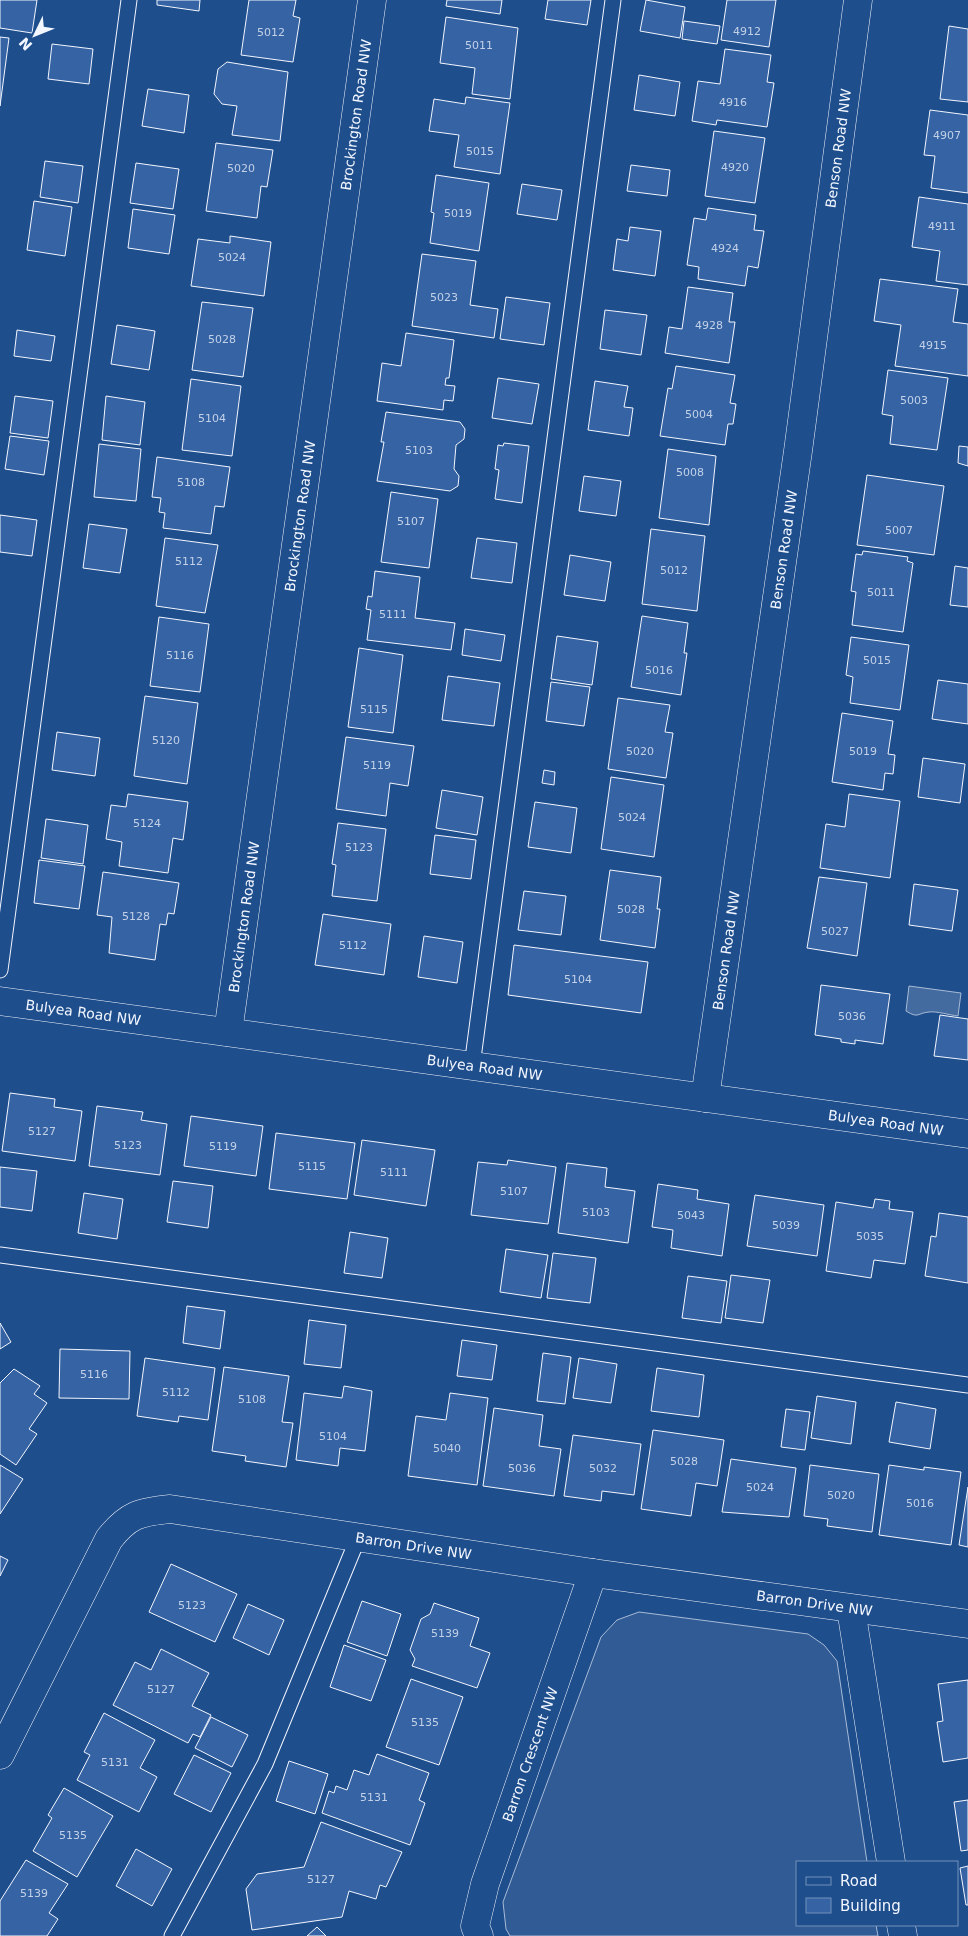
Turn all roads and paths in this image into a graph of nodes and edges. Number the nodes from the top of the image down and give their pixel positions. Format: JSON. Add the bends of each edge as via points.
{"nodes":[{"id":1,"x":129,"y":0,"type":"edge"},
{"id":2,"x":372,"y":0,"type":"edge"},
{"id":3,"x":614,"y":0,"type":"edge"},
{"id":4,"x":858,"y":0,"type":"edge"},
{"id":5,"x":0,"y":970,"type":"edge"},
{"id":6,"x":0,"y":1001,"type":"edge"},
{"id":7,"x":228,"y":1032,"type":"junction"},
{"id":8,"x":472,"y":1066,"type":"junction"},
{"id":9,"x":705,"y":1098,"type":"junction"},
{"id":10,"x":968,"y":1134,"type":"edge"},
{"id":11,"x":0,"y":1255,"type":"edge"},
{"id":12,"x":968,"y":1385,"type":"edge"},
{"id":13,"x":358,"y":1538,"type":"junction"},
{"id":14,"x":593,"y":1573,"type":"junction"},
{"id":15,"x":851,"y":1609,"type":"junction"},
{"id":16,"x":968,"y":1624,"type":"edge"},
{"id":17,"x":0,"y":1755,"type":"edge"},
{"id":18,"x":891,"y":1861,"type":"edge"},
{"id":19,"x":172,"y":1936,"type":"edge"},
{"id":20,"x":479,"y":1936,"type":"edge"}],
"edges":[{"from":1,"to":5,"type":"lane"},
{"from":2,"to":7,"type":"street","name":"Brockington Road NW"},
{"from":3,"to":8,"type":"lane"},
{"from":4,"to":9,"type":"street","name":"Benson Road NW","via":[[797,460]]},
{"from":6,"to":7,"type":"street","name":"Bulyea Road NW"},
{"from":7,"to":8,"type":"street","name":"Bulyea Road NW"},
{"from":8,"to":9,"type":"street","name":"Bulyea Road NW"},
{"from":9,"to":10,"type":"street","name":"Bulyea Road NW"},
{"from":11,"to":12,"type":"lane"},
{"from":13,"to":14,"type":"street","name":"Barron Drive NW"},
{"from":13,"to":17,"type":"street","name":"Barron Drive NW","via":[[170,1509],[146,1511],[122,1522],[93,1566]]},
{"from":13,"to":19,"type":"lane","via":[[265,1764]]},
{"from":14,"to":15,"type":"street","name":"Barron Drive NW"},
{"from":14,"to":20,"type":"street","name":"Barron Crescent NW","via":[[485,1884],[474,1926]]},
{"from":15,"to":16,"type":"street","name":"Barron Drive NW"},
{"from":15,"to":18,"type":"street"}]}
